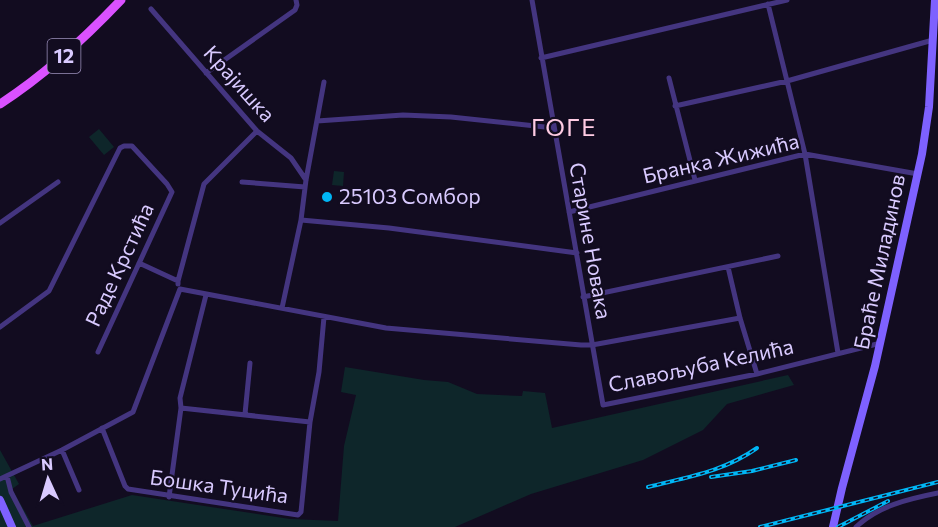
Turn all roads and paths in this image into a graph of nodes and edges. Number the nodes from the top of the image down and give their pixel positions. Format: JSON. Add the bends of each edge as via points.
{"nodes":[{"id":1,"x":121,"y":0,"type":"edge"},
{"id":2,"x":296,"y":0,"type":"edge"},
{"id":3,"x":532,"y":0,"type":"edge"},
{"id":4,"x":744,"y":0,"type":"edge"},
{"id":5,"x":787,"y":0,"type":"edge"},
{"id":6,"x":935,"y":0,"type":"edge"},
{"id":7,"x":768,"y":4,"type":"junction"},
{"id":8,"x":151,"y":9,"type":"dead end"},
{"id":9,"x":746,"y":9,"type":"junction"},
{"id":10,"x":933,"y":40,"type":"junction"},
{"id":11,"x":541,"y":58,"type":"junction"},
{"id":12,"x":206,"y":73,"type":"junction"},
{"id":13,"x":669,"y":78,"type":"dead end"},
{"id":14,"x":787,"y":81,"type":"junction"},
{"id":15,"x":324,"y":82,"type":"dead end"},
{"id":16,"x":0,"y":104,"type":"edge"},
{"id":17,"x":675,"y":106,"type":"junction"},
{"id":18,"x":317,"y":121,"type":"junction"},
{"id":19,"x":554,"y":128,"type":"junction"},
{"id":20,"x":257,"y":131,"type":"junction"},
{"id":21,"x":805,"y":154,"type":"junction"},
{"id":22,"x":918,"y":174,"type":"junction"},
{"id":23,"x":306,"y":180,"type":"junction"},
{"id":24,"x":695,"y":180,"type":"junction"},
{"id":25,"x":58,"y":182,"type":"dead end"},
{"id":26,"x":242,"y":182,"type":"dead end"},
{"id":27,"x":305,"y":187,"type":"junction"},
{"id":28,"x":569,"y":212,"type":"junction"},
{"id":29,"x":301,"y":220,"type":"junction"},
{"id":30,"x":0,"y":223,"type":"edge"},
{"id":31,"x":577,"y":253,"type":"junction"},
{"id":32,"x":778,"y":256,"type":"dead end"},
{"id":33,"x":139,"y":262,"type":"junction"},
{"id":34,"x":728,"y":267,"type":"junction"},
{"id":35,"x":178,"y":281,"type":"junction"},
{"id":36,"x":180,"y":289,"type":"junction"},
{"id":37,"x":206,"y":295,"type":"junction"},
{"id":38,"x":583,"y":297,"type":"junction"},
{"id":39,"x":282,"y":308,"type":"junction"},
{"id":40,"x":324,"y":317,"type":"junction"},
{"id":41,"x":740,"y":318,"type":"junction"},
{"id":42,"x":0,"y":327,"type":"edge"},
{"id":43,"x":881,"y":343,"type":"junction"},
{"id":44,"x":592,"y":345,"type":"junction"},
{"id":45,"x":98,"y":352,"type":"dead end"},
{"id":46,"x":838,"y":353,"type":"junction"},
{"id":47,"x":250,"y":363,"type":"dead end"},
{"id":48,"x":757,"y":374,"type":"junction"},
{"id":49,"x":181,"y":408,"type":"junction"},
{"id":50,"x":245,"y":414,"type":"junction"},
{"id":51,"x":310,"y":422,"type":"junction"},
{"id":52,"x":102,"y":428,"type":"junction"},
{"id":53,"x":62,"y":450,"type":"junction"},
{"id":54,"x":7,"y":476,"type":"junction"},
{"id":55,"x":0,"y":479,"type":"edge"},
{"id":56,"x":79,"y":490,"type":"dead end"},
{"id":57,"x":938,"y":493,"type":"edge"},
{"id":58,"x":169,"y":497,"type":"junction"},
{"id":59,"x":0,"y":500,"type":"edge"},
{"id":60,"x":12,"y":527,"type":"edge"},
{"id":61,"x":29,"y":527,"type":"edge"},
{"id":62,"x":833,"y":527,"type":"edge"},
{"id":63,"x":855,"y":527,"type":"edge"}],
"edges":[{"from":1,"to":16,"type":"main road","number":"12","via":[[66,54]]},
{"from":2,"to":12,"type":"street","via":[[297,7]]},
{"from":3,"to":11,"type":"street","name":"Старине Новака"},
{"from":4,"to":9,"type":"street"},
{"from":5,"to":7,"type":"street"},
{"from":6,"to":10,"type":"main road","name":"Браће Миладинов"},
{"from":7,"to":9,"type":"street"},
{"from":7,"to":14,"type":"street"},
{"from":8,"to":12,"type":"street","name":"Крајишка"},
{"from":9,"to":11,"type":"street"},
{"from":10,"to":14,"type":"street"},
{"from":10,"to":22,"type":"main road","name":"Браће Миладинов","via":[[933,107]]},
{"from":11,"to":19,"type":"street","name":"Старине Новака"},
{"from":12,"to":20,"type":"street","name":"Крајишка"},
{"from":13,"to":17,"type":"street"},
{"from":14,"to":17,"type":"street"},
{"from":14,"to":21,"type":"street"},
{"from":15,"to":18,"type":"street"},
{"from":17,"to":24,"type":"street"},
{"from":18,"to":19,"type":"street","via":[[403,115]]},
{"from":18,"to":23,"type":"street"},
{"from":19,"to":28,"type":"street","name":"Старине Новака"},
{"from":20,"to":23,"type":"street","name":"Крајишка","via":[[291,158]]},
{"from":20,"to":35,"type":"street","via":[[204,183]]},
{"from":21,"to":22,"type":"street","name":"Бранка Жижића"},
{"from":21,"to":24,"type":"street","name":"Бранка Жижића"},
{"from":21,"to":46,"type":"street"},
{"from":22,"to":43,"type":"main road","name":"Браће Миладинов"},
{"from":23,"to":27,"type":"street"},
{"from":24,"to":28,"type":"street","name":"Бранка Жижића"},
{"from":25,"to":30,"type":"street"},
{"from":26,"to":27,"type":"street"},
{"from":27,"to":29,"type":"street"},
{"from":28,"to":31,"type":"street","name":"Старине Новака"},
{"from":29,"to":31,"type":"street"},
{"from":29,"to":39,"type":"street"},
{"from":31,"to":38,"type":"street","name":"Старине Новака"},
{"from":32,"to":34,"type":"street"},
{"from":33,"to":35,"type":"street"},
{"from":33,"to":42,"type":"street","name":"Раде Крстића","via":[[172,192],[132,146],[124,146],[50,291]]},
{"from":33,"to":45,"type":"street","name":"Раде Крстића"},
{"from":34,"to":38,"type":"street"},
{"from":34,"to":41,"type":"street"},
{"from":35,"to":36,"type":"street"},
{"from":36,"to":37,"type":"street"},
{"from":36,"to":52,"type":"street","via":[[133,412]]},
{"from":37,"to":39,"type":"street"},
{"from":37,"to":49,"type":"street","via":[[180,398]]},
{"from":38,"to":44,"type":"street","name":"Старине Новака"},
{"from":39,"to":40,"type":"street"},
{"from":40,"to":44,"type":"street","via":[[434,334]]},
{"from":40,"to":51,"type":"street"},
{"from":41,"to":44,"type":"street"},
{"from":41,"to":48,"type":"street"},
{"from":43,"to":46,"type":"street","name":"Славољуба Келића"},
{"from":43,"to":62,"type":"main road","name":"Браће Миладинов"},
{"from":44,"to":48,"type":"street","name":"Славољуба Келића","via":[[603,405]]},
{"from":46,"to":48,"type":"street","name":"Славољуба Келића"},
{"from":47,"to":50,"type":"street"},
{"from":49,"to":50,"type":"street"},
{"from":49,"to":58,"type":"street"},
{"from":50,"to":51,"type":"street"},
{"from":51,"to":58,"type":"street","name":"Бошка Туцића","via":[[300,514]]},
{"from":52,"to":53,"type":"street"},
{"from":52,"to":58,"type":"street","name":"Бошка Туцића","via":[[125,486]]},
{"from":53,"to":54,"type":"street"},
{"from":53,"to":56,"type":"street"},
{"from":54,"to":55,"type":"street"},
{"from":54,"to":61,"type":"street"},
{"from":57,"to":63,"type":"street","via":[[883,509]]},
{"from":59,"to":60,"type":"main road"}]}
